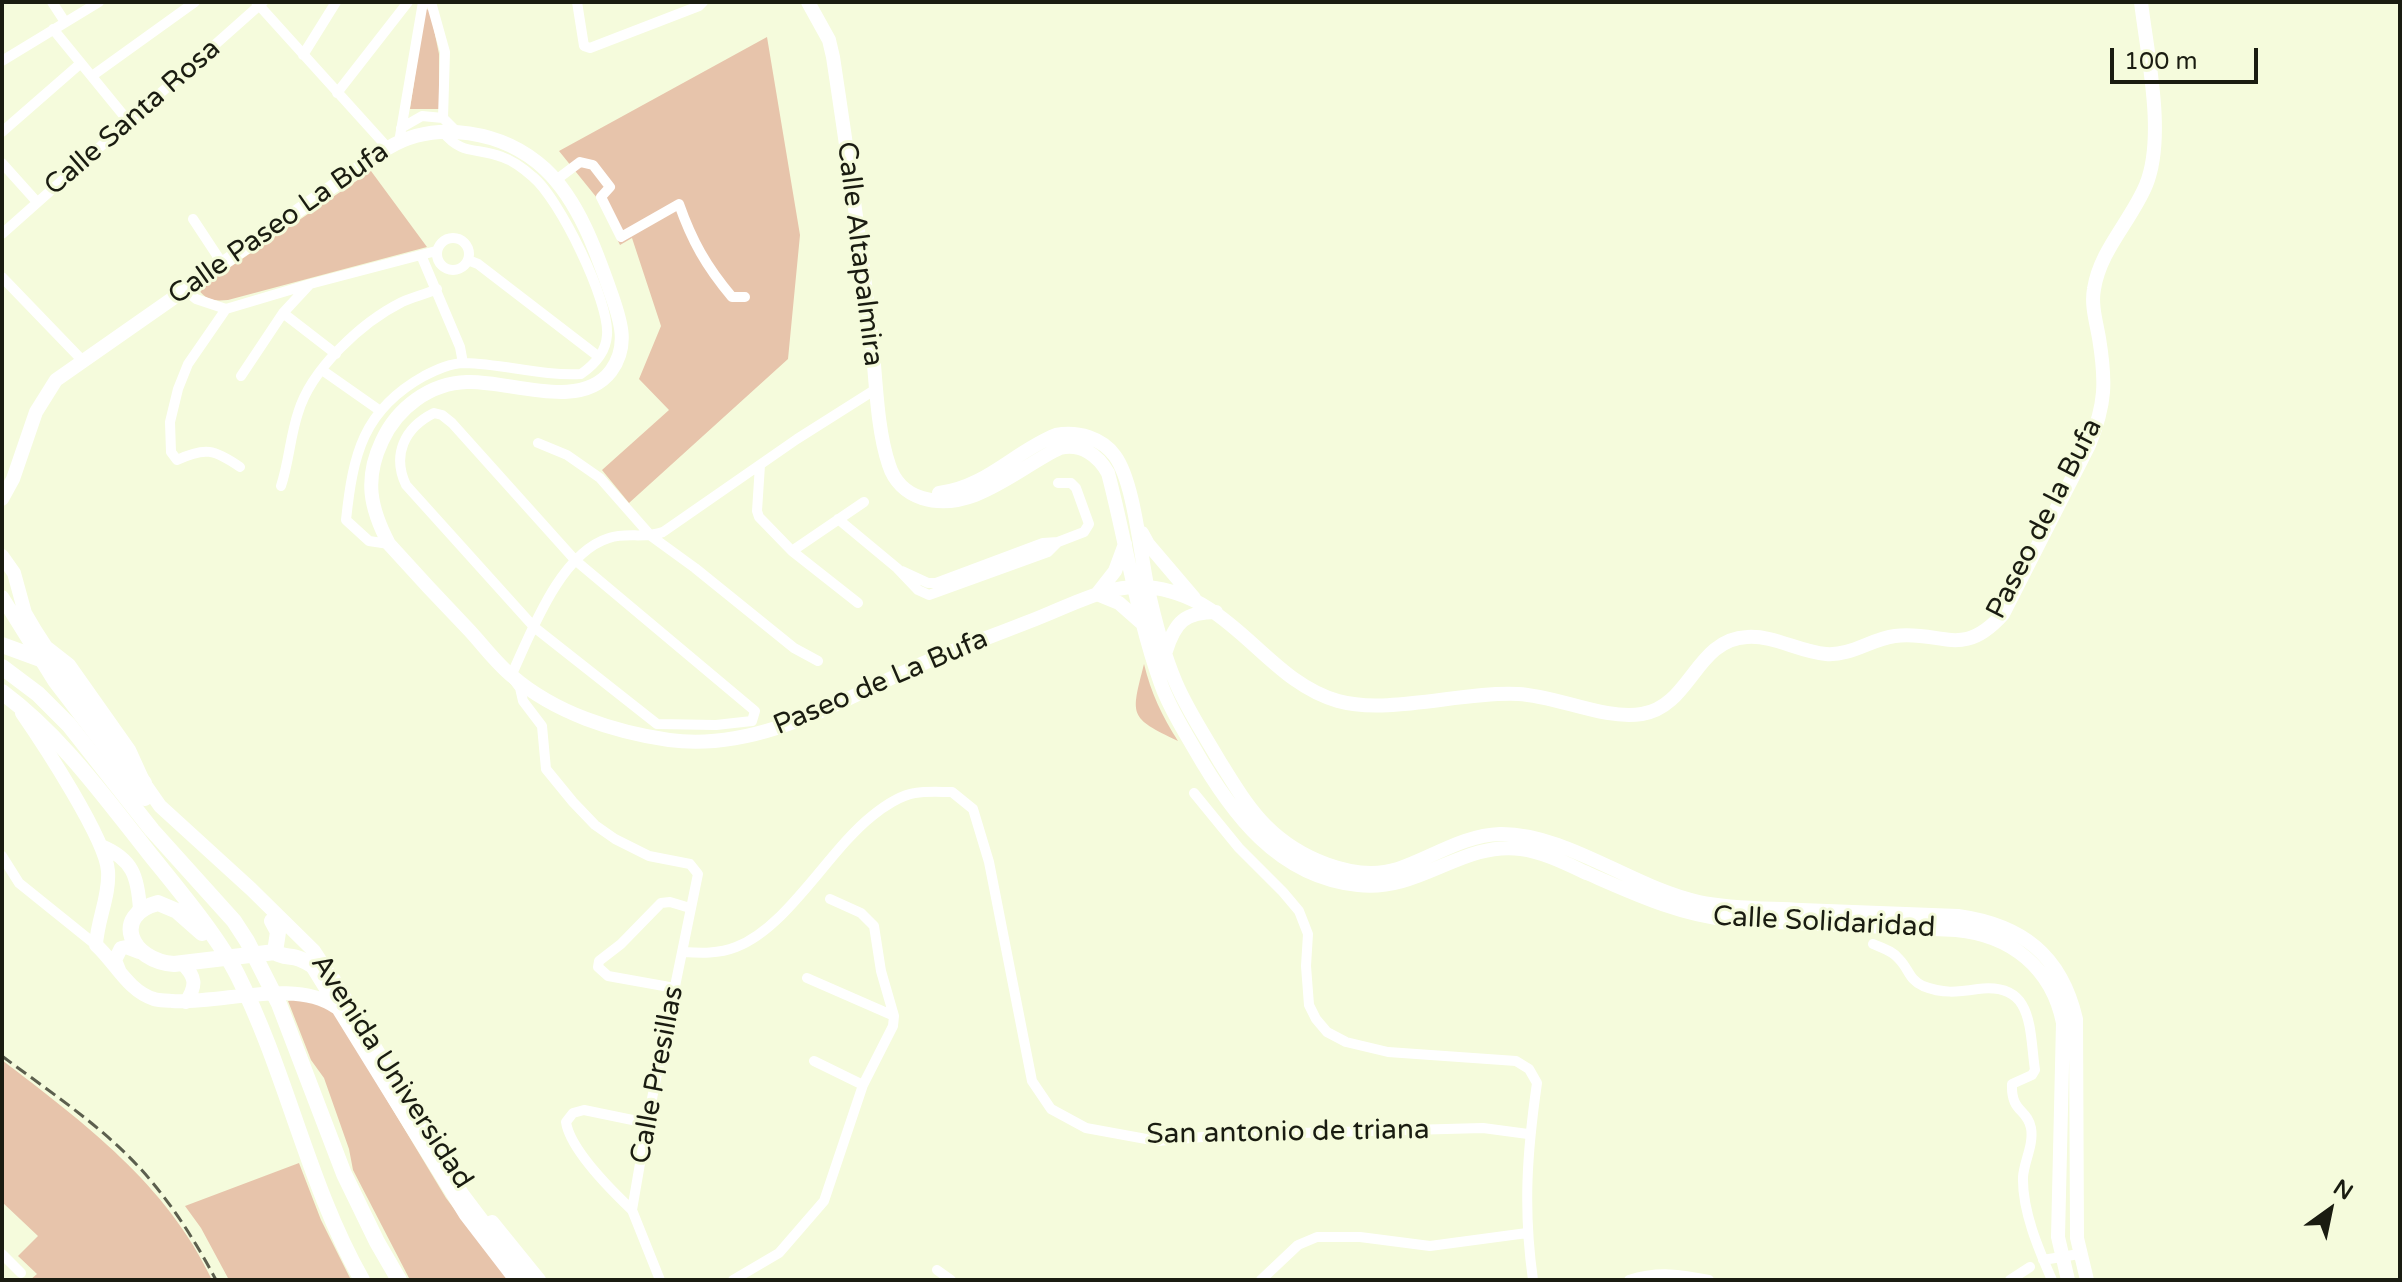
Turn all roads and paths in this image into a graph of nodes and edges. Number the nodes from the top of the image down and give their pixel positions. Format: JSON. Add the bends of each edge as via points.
{"nodes":[{"id":1,"x":52,"y":2,"type":"edge"},
{"id":2,"x":99,"y":2,"type":"edge"},
{"id":3,"x":195,"y":2,"type":"edge"},
{"id":4,"x":336,"y":2,"type":"edge"},
{"id":5,"x":408,"y":2,"type":"edge"},
{"id":6,"x":423,"y":2,"type":"edge"},
{"id":7,"x":431,"y":2,"type":"edge"},
{"id":8,"x":577,"y":2,"type":"edge"},
{"id":9,"x":703,"y":2,"type":"edge"},
{"id":10,"x":808,"y":2,"type":"edge"},
{"id":11,"x":2141,"y":2,"type":"edge"},
{"id":12,"x":259,"y":3,"type":"edge"},
{"id":13,"x":65,"y":22,"type":"junction"},
{"id":14,"x":53,"y":29,"type":"junction"},
{"id":15,"x":303,"y":55,"type":"junction"},
{"id":16,"x":2,"y":61,"type":"edge"},
{"id":17,"x":81,"y":63,"type":"junction"},
{"id":18,"x":92,"y":76,"type":"junction"},
{"id":19,"x":337,"y":93,"type":"junction"},
{"id":20,"x":129,"y":122,"type":"junction"},
{"id":21,"x":447,"y":127,"type":"junction"},
{"id":22,"x":2,"y":132,"type":"edge"},
{"id":23,"x":396,"y":139,"type":"junction"},
{"id":24,"x":2,"y":163,"type":"edge"},
{"id":25,"x":556,"y":180,"type":"junction"},
{"id":26,"x":37,"y":202,"type":"junction"},
{"id":27,"x":193,"y":219,"type":"dead end"},
{"id":28,"x":2,"y":234,"type":"edge"},
{"id":29,"x":436,"y":251,"type":"junction"},
{"id":30,"x":421,"y":255,"type":"junction"},
{"id":31,"x":468,"y":260,"type":"junction"},
{"id":32,"x":222,"y":263,"type":"junction"},
{"id":33,"x":2,"y":277,"type":"edge"},
{"id":34,"x":310,"y":284,"type":"junction"},
{"id":35,"x":184,"y":289,"type":"junction"},
{"id":36,"x":437,"y":289,"type":"junction"},
{"id":37,"x":745,"y":297,"type":"dead end"},
{"id":38,"x":226,"y":309,"type":"junction"},
{"id":39,"x":283,"y":313,"type":"junction"},
{"id":40,"x":336,"y":354,"type":"junction"},
{"id":41,"x":599,"y":357,"type":"junction"},
{"id":42,"x":82,"y":360,"type":"junction"},
{"id":43,"x":463,"y":363,"type":"junction"},
{"id":44,"x":322,"y":370,"type":"junction"},
{"id":45,"x":241,"y":376,"type":"dead end"},
{"id":46,"x":876,"y":389,"type":"junction"},
{"id":47,"x":379,"y":410,"type":"junction"},
{"id":48,"x":538,"y":443,"type":"dead end"},
{"id":49,"x":760,"y":465,"type":"junction"},
{"id":50,"x":240,"y":467,"type":"dead end"},
{"id":51,"x":1058,"y":483,"type":"dead end"},
{"id":52,"x":281,"y":486,"type":"dead end"},
{"id":53,"x":919,"y":497,"type":"junction"},
{"id":54,"x":3,"y":500,"type":"edge"},
{"id":55,"x":864,"y":502,"type":"dead end"},
{"id":56,"x":838,"y":519,"type":"junction"},
{"id":57,"x":1137,"y":524,"type":"junction"},
{"id":58,"x":651,"y":536,"type":"junction"},
{"id":59,"x":389,"y":544,"type":"junction"},
{"id":60,"x":1125,"y":544,"type":"junction"},
{"id":61,"x":792,"y":551,"type":"junction"},
{"id":62,"x":2,"y":556,"type":"edge"},
{"id":63,"x":575,"y":560,"type":"junction"},
{"id":64,"x":1142,"y":587,"type":"junction"},
{"id":65,"x":1115,"y":590,"type":"joint"},
{"id":66,"x":1097,"y":594,"type":"junction"},
{"id":67,"x":2,"y":597,"type":"edge"},
{"id":68,"x":1197,"y":601,"type":"junction"},
{"id":69,"x":858,"y":603,"type":"dead end"},
{"id":70,"x":1216,"y":612,"type":"junction"},
{"id":71,"x":18,"y":613,"type":"junction"},
{"id":72,"x":1144,"y":625,"type":"junction"},
{"id":73,"x":534,"y":627,"type":"junction"},
{"id":74,"x":2,"y":645,"type":"edge"},
{"id":75,"x":1165,"y":651,"type":"junction"},
{"id":76,"x":818,"y":661,"type":"dead end"},
{"id":77,"x":2,"y":667,"type":"edge"},
{"id":78,"x":511,"y":676,"type":"junction"},
{"id":79,"x":7,"y":695,"type":"edge"},
{"id":80,"x":144,"y":783,"type":"junction"},
{"id":81,"x":1194,"y":793,"type":"dead end"},
{"id":82,"x":101,"y":846,"type":"junction"},
{"id":83,"x":2,"y":856,"type":"edge"},
{"id":84,"x":830,"y":899,"type":"dead end"},
{"id":85,"x":690,"y":908,"type":"junction"},
{"id":86,"x":140,"y":910,"type":"junction"},
{"id":87,"x":272,"y":921,"type":"junction"},
{"id":88,"x":1873,"y":944,"type":"dead end"},
{"id":89,"x":96,"y":945,"type":"junction"},
{"id":90,"x":306,"y":950,"type":"junction"},
{"id":91,"x":139,"y":952,"type":"junction"},
{"id":92,"x":273,"y":952,"type":"junction"},
{"id":93,"x":682,"y":952,"type":"junction"},
{"id":94,"x":213,"y":953,"type":"junction"},
{"id":95,"x":182,"y":963,"type":"junction"},
{"id":96,"x":120,"y":975,"type":"junction"},
{"id":97,"x":807,"y":978,"type":"dead end"},
{"id":98,"x":333,"y":980,"type":"joint"},
{"id":99,"x":675,"y":988,"type":"junction"},
{"id":100,"x":295,"y":992,"type":"junction"},
{"id":101,"x":186,"y":1002,"type":"junction"},
{"id":102,"x":340,"y":1010,"type":"junction"},
{"id":103,"x":894,"y":1016,"type":"junction"},
{"id":104,"x":814,"y":1061,"type":"dead end"},
{"id":105,"x":863,"y":1085,"type":"junction"},
{"id":106,"x":647,"y":1123,"type":"junction"},
{"id":107,"x":1528,"y":1134,"type":"junction"},
{"id":108,"x":434,"y":1148,"type":"junction"},
{"id":109,"x":632,"y":1210,"type":"junction"},
{"id":110,"x":1527,"y":1233,"type":"junction"},
{"id":111,"x":2,"y":1254,"type":"edge"},
{"id":112,"x":2079,"y":1254,"type":"junction"},
{"id":113,"x":2061,"y":1257,"type":"junction"},
{"id":114,"x":2043,"y":1260,"type":"junction"},
{"id":115,"x":2030,"y":1267,"type":"dead end"},
{"id":116,"x":937,"y":1270,"type":"dead end"},
{"id":117,"x":21,"y":1273,"type":"dead end"},
{"id":118,"x":1266,"y":1279,"type":"edge"},
{"id":119,"x":362,"y":1280,"type":"edge"},
{"id":120,"x":399,"y":1280,"type":"edge"},
{"id":121,"x":515,"y":1280,"type":"edge"},
{"id":122,"x":526,"y":1280,"type":"edge"},
{"id":123,"x":539,"y":1280,"type":"edge"},
{"id":124,"x":660,"y":1280,"type":"edge"},
{"id":125,"x":733,"y":1280,"type":"edge"},
{"id":126,"x":951,"y":1280,"type":"edge"},
{"id":127,"x":1533,"y":1280,"type":"edge"},
{"id":128,"x":1629,"y":1280,"type":"edge"},
{"id":129,"x":1709,"y":1280,"type":"edge"},
{"id":130,"x":2010,"y":1280,"type":"edge"},
{"id":131,"x":2052,"y":1280,"type":"edge"},
{"id":132,"x":2068,"y":1280,"type":"edge"},
{"id":133,"x":2087,"y":1280,"type":"edge"}],
"edges":[{"from":1,"to":13,"type":"street"},
{"from":2,"to":13,"type":"street"},
{"from":3,"to":18,"type":"street"},
{"from":4,"to":15,"type":"street"},
{"from":5,"to":19,"type":"street"},
{"from":6,"to":23,"type":"street"},
{"from":7,"to":21,"type":"street","via":[[445,52]]},
{"from":8,"to":9,"type":"street","via":[[584,46],[590,48]]},
{"from":10,"to":46,"type":"street","name":"Calle Altapalmira","via":[[833,57]]},
{"from":11,"to":70,"type":"street","name":"Paseo de la Bufa","via":[[2155,126],[2153,158],[2145,188],[2095,283],[2093,306],[2105,372],[2100,418],[2003,614],[1991,627],[1951,642],[1892,636],[1837,655],[1762,637],[1735,638],[1715,648],[1661,708],[1630,715],[1519,694],[1366,705],[1339,701],[1289,674]]},
{"from":12,"to":15,"type":"street"},
{"from":12,"to":20,"type":"street","name":"Calle Santa Rosa"},
{"from":13,"to":14,"type":"street"},
{"from":14,"to":16,"type":"street"},
{"from":14,"to":17,"type":"street"},
{"from":15,"to":19,"type":"street"},
{"from":17,"to":18,"type":"street"},
{"from":17,"to":22,"type":"street"},
{"from":18,"to":20,"type":"street"},
{"from":19,"to":23,"type":"street"},
{"from":20,"to":26,"type":"street","name":"Calle Santa Rosa"},
{"from":21,"to":23,"type":"street","name":"Calle Paseo La Bufa"},
{"from":21,"to":25,"type":"street","name":"Calle Paseo La Bufa","via":[[515,148]]},
{"from":21,"to":41,"type":"street","via":[[453,144],[502,156],[543,185],[553,199],[601,302],[607,337]]},
{"from":23,"to":32,"type":"street","name":"Calle Paseo La Bufa"},
{"from":24,"to":26,"type":"street"},
{"from":25,"to":37,"type":"street","via":[[580,162],[593,165],[610,187],[601,197],[621,237],[679,204],[711,272],[732,297]]},
{"from":25,"to":59,"type":"street","name":"Calle Paseo La Bufa","via":[[590,239],[622,324],[616,364],[598,383],[581,390],[561,393],[467,382],[416,399],[397,415],[372,461],[376,518]]},
{"from":26,"to":28,"type":"street","name":"Calle Santa Rosa"},
{"from":27,"to":32,"type":"street"},
{"from":29,"to":30,"type":"street"},
{"from":29,"to":31,"type":"street","via":[[450,270]]},
{"from":29,"to":31,"type":"street","via":[[447,239],[458,238],[466,245]]},
{"from":30,"to":34,"type":"street"},
{"from":30,"to":36,"type":"street"},
{"from":31,"to":41,"type":"street"},
{"from":32,"to":35,"type":"street","name":"Calle Paseo La Bufa"},
{"from":33,"to":42,"type":"street"},
{"from":34,"to":38,"type":"street"},
{"from":34,"to":39,"type":"street"},
{"from":35,"to":38,"type":"street"},
{"from":35,"to":42,"type":"street","name":"Calle Paseo La Bufa"},
{"from":36,"to":40,"type":"street","via":[[374,319]]},
{"from":36,"to":43,"type":"street"},
{"from":38,"to":50,"type":"street","via":[[188,364],[178,389],[170,422],[171,452],[177,460],[197,451],[216,452]]},
{"from":39,"to":40,"type":"street"},
{"from":39,"to":45,"type":"street"},
{"from":40,"to":44,"type":"street"},
{"from":41,"to":43,"type":"street","via":[[581,374],[567,375]]},
{"from":42,"to":54,"type":"street","name":"Calle Paseo La Bufa","via":[[56,380],[43,399]]},
{"from":43,"to":47,"type":"street","via":[[420,379]]},
{"from":44,"to":47,"type":"street"},
{"from":44,"to":52,"type":"street","via":[[298,412]]},
{"from":46,"to":49,"type":"street"},
{"from":46,"to":53,"type":"street","name":"Calle Altapalmira","via":[[889,467],[899,484]]},
{"from":47,"to":59,"type":"street","via":[[357,458],[346,520],[369,541]]},
{"from":48,"to":58,"type":"street","via":[[600,478]]},
{"from":49,"to":58,"type":"street"},
{"from":49,"to":61,"type":"street","via":[[759,517]]},
{"from":51,"to":56,"type":"street","via":[[1076,488],[1089,524],[1084,532],[936,583],[897,568]]},
{"from":53,"to":57,"type":"street","via":[[968,485],[1051,436],[1073,433],[1099,442],[1116,457]]},
{"from":53,"to":60,"type":"street","via":[[966,497],[1060,448],[1081,448],[1108,473]]},
{"from":55,"to":56,"type":"street"},
{"from":56,"to":61,"type":"street"},
{"from":57,"to":64,"type":"street"},
{"from":57,"to":68,"type":"street"},
{"from":58,"to":63,"type":"street","via":[[606,538]]},
{"from":58,"to":76,"type":"street"},
{"from":59,"to":78,"type":"street","name":"Calle Paseo La Bufa"},
{"from":60,"to":64,"type":"street"},
{"from":60,"to":66,"type":"street","via":[[1115,571]]},
{"from":61,"to":69,"type":"street"},
{"from":62,"to":71,"type":"street","via":[[14,573]]},
{"from":63,"to":73,"type":"street"},
{"from":63,"to":73,"type":"street","via":[[442,415],[424,418],[405,440],[399,469],[406,485]]},
{"from":63,"to":73,"type":"street","via":[[755,711],[752,721],[657,724]]},
{"from":64,"to":65,"type":"street","name":"Paseo de la Bufa"},
{"from":64,"to":68,"type":"street","name":"Paseo de la Bufa"},
{"from":64,"to":72,"type":"street","name":"Calle Solidaridad"},
{"from":64,"to":75,"type":"street","name":"Calle Solidaridad"},
{"from":65,"to":66,"type":"street","name":"Paseo de La Bufa"},
{"from":66,"to":72,"type":"street","via":[[1119,603]]},
{"from":66,"to":78,"type":"street","name":"Paseo de La Bufa","via":[[922,664],[794,723],[732,739],[670,740],[596,723]]},
{"from":67,"to":71,"type":"street"},
{"from":68,"to":70,"type":"street","name":"Paseo de la Bufa"},
{"from":70,"to":75,"type":"street","via":[[1188,616],[1171,634]]},
{"from":71,"to":80,"type":"street","via":[[69,665],[122,740]]},
{"from":71,"to":87,"type":"street","via":[[55,682],[150,806]]},
{"from":72,"to":113,"type":"street","name":"Calle Solidaridad","via":[[1167,699],[1224,795],[1272,851],[1320,876],[1388,885],[1479,852],[1523,849],[1698,916],[1968,931],[2017,949],[2046,979],[2063,1023]]},
{"from":73,"to":78,"type":"street"},
{"from":74,"to":80,"type":"main road","via":[[64,673]]},
{"from":75,"to":112,"type":"street","name":"Calle Solidaridad","via":[[1191,713],[1258,817],[1285,841],[1332,866],[1382,873],[1469,840],[1517,835],[1551,843],[1700,902],[1958,916],[2018,934],[2053,966],[2076,1019]]},
{"from":77,"to":120,"type":"main road","via":[[69,725],[247,941],[279,1004],[344,1174]]},
{"from":78,"to":85,"type":"street","name":"Calle Presillas","via":[[542,726],[546,769],[595,825],[615,839],[649,856],[695,867]]},
{"from":79,"to":82,"type":"street","via":[[43,743]]},
{"from":79,"to":94,"type":"main road","via":[[67,750],[181,893]]},
{"from":80,"to":90,"type":"street","via":[[160,806]]},
{"from":81,"to":107,"type":"street","via":[[1299,911],[1308,934],[1309,1005],[1327,1032],[1388,1052],[1516,1061],[1537,1083]]},
{"from":82,"to":86,"type":"street","via":[[127,862],[137,881]]},
{"from":82,"to":89,"type":"street","via":[[108,874]]},
{"from":83,"to":89,"type":"street","via":[[19,883]]},
{"from":84,"to":103,"type":"street","via":[[861,913],[874,926]]},
{"from":85,"to":93,"type":"street","name":"Calle Presillas"},
{"from":85,"to":99,"type":"street","via":[[661,903],[599,961],[608,976]]},
{"from":86,"to":91,"type":"main road","via":[[131,924]]},
{"from":86,"to":94,"type":"main road","via":[[167,905]]},
{"from":87,"to":90,"type":"street"},
{"from":87,"to":92,"type":"main road","via":[[278,932]]},
{"from":88,"to":114,"type":"street","via":[[1900,959],[1920,984],[1945,993],[1988,988],[2021,999],[2035,1070],[2012,1084],[2011,1099],[2031,1127],[2023,1179]]},
{"from":89,"to":96,"type":"street"},
{"from":90,"to":92,"type":"main road","via":[[293,957]]},
{"from":90,"to":98,"type":"main road"},
{"from":90,"to":100,"type":"street","via":[[309,977]]},
{"from":90,"to":102,"type":"street","name":"Avenida Universidad"},
{"from":91,"to":95,"type":"main road","via":[[160,963]]},
{"from":91,"to":96,"type":"street","via":[[121,948],[115,960]]},
{"from":92,"to":94,"type":"main road"},
{"from":93,"to":99,"type":"street","name":"Calle Presillas"},
{"from":93,"to":107,"type":"street","name":"San antonio de triana","via":[[738,946],[774,921],[851,833],[880,809],[913,793],[952,792],[973,809],[989,862],[1032,1081],[1051,1109],[1086,1128],[1157,1141],[1483,1128]]},
{"from":94,"to":95,"type":"main road"},
{"from":94,"to":119,"type":"main road","via":[[237,974],[333,1223]]},
{"from":95,"to":101,"type":"street","via":[[195,979]]},
{"from":96,"to":101,"type":"street","via":[[154,999]]},
{"from":97,"to":103,"type":"street"},
{"from":98,"to":108,"type":"street","name":"Avenida Universidad"},
{"from":99,"to":106,"type":"street","name":"Calle Presillas"},
{"from":100,"to":101,"type":"street"},
{"from":100,"to":102,"type":"street","via":[[325,999]]},
{"from":102,"to":121,"type":"street","name":"Avenida Universidad","via":[[466,1215]]},
{"from":103,"to":105,"type":"street"},
{"from":104,"to":105,"type":"street"},
{"from":105,"to":125,"type":"street","via":[[824,1201],[779,1253]]},
{"from":106,"to":109,"type":"street","name":"Calle Presillas"},
{"from":106,"to":109,"type":"street","via":[[584,1110],[566,1122],[589,1161]]},
{"from":107,"to":110,"type":"street"},
{"from":108,"to":122,"type":"main road","via":[[461,1194]]},
{"from":108,"to":123,"type":"street","name":"Avenida Universidad"},
{"from":109,"to":124,"type":"street"},
{"from":110,"to":118,"type":"street","via":[[1430,1246],[1317,1237],[1298,1245]]},
{"from":110,"to":127,"type":"street"},
{"from":111,"to":117,"type":"street"},
{"from":112,"to":113,"type":"street"},
{"from":112,"to":133,"type":"street","name":"Calle Solidaridad"},
{"from":113,"to":114,"type":"street"},
{"from":113,"to":132,"type":"street","name":"Calle Solidaridad"},
{"from":114,"to":131,"type":"street"},
{"from":115,"to":130,"type":"street"},
{"from":116,"to":126,"type":"street"},
{"from":128,"to":129,"type":"street","via":[[1674,1273]]}]}
